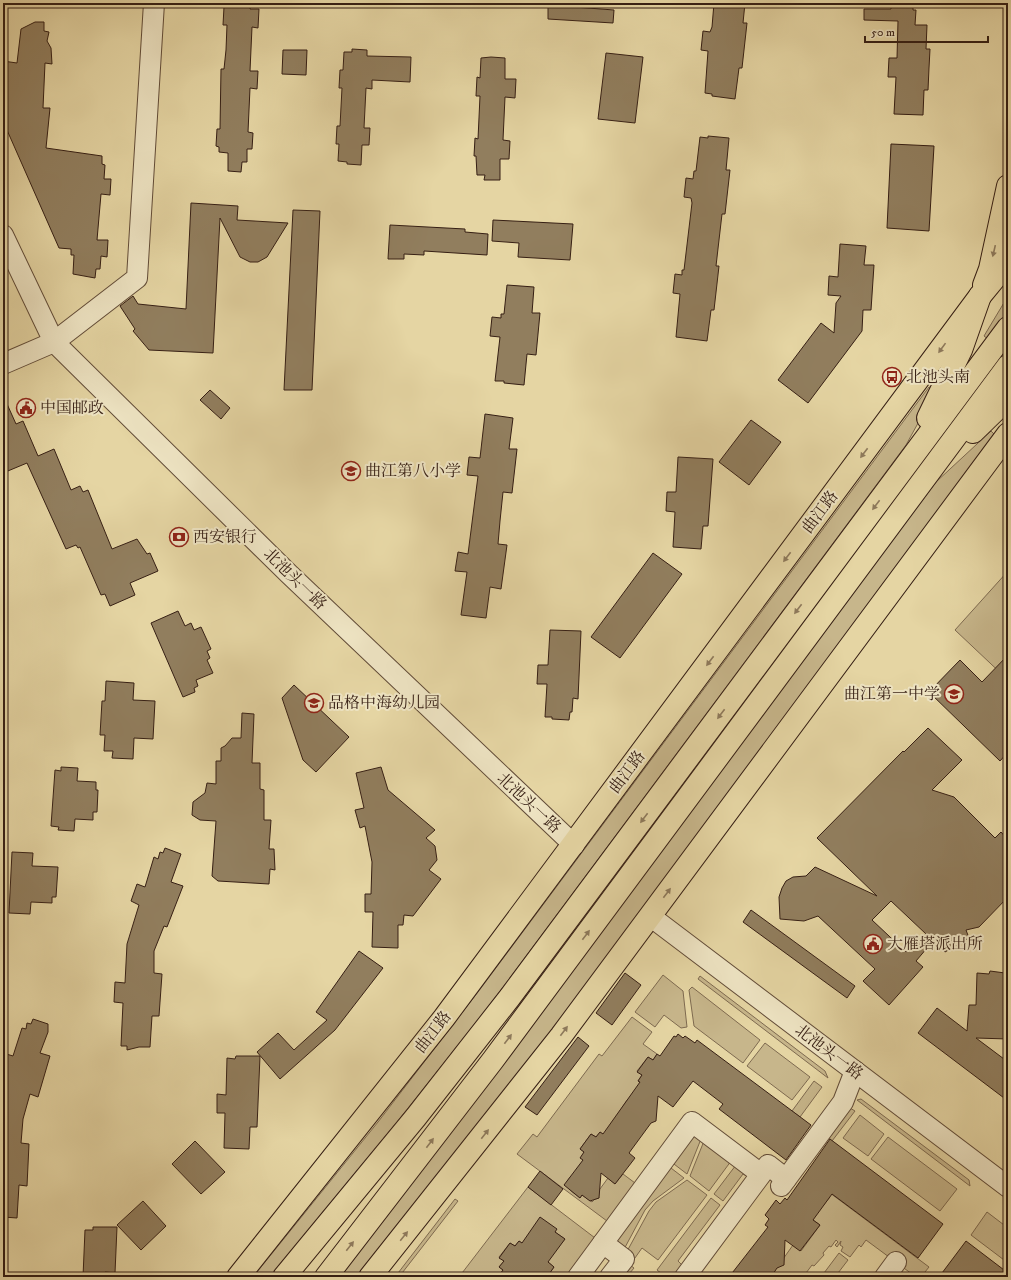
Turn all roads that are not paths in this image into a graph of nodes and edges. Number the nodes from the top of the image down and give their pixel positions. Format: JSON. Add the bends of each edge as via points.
{"nodes":[{"id":1,"x":154,"y":3,"type":"edge"},
{"id":2,"x":1008,"y":186,"type":"edge"},
{"id":3,"x":3,"y":235,"type":"edge"},
{"id":4,"x":1008,"y":262,"type":"edge"},
{"id":5,"x":980,"y":296,"type":"junction"},
{"id":6,"x":1008,"y":328,"type":"edge"},
{"id":7,"x":54,"y":342,"type":"junction"},
{"id":8,"x":3,"y":364,"type":"edge"},
{"id":9,"x":1008,"y":366,"type":"edge"},
{"id":10,"x":1008,"y":398,"type":"edge"},
{"id":11,"x":1008,"y":434,"type":"edge"},
{"id":12,"x":905,"y":465,"type":"junction"},
{"id":13,"x":925,"y":479,"type":"junction"},
{"id":14,"x":574,"y":845,"type":"junction"},
{"id":15,"x":650,"y":916,"type":"junction"},
{"id":16,"x":855,"y":1071,"type":"junction"},
{"id":17,"x":761,"y":1174,"type":"junction"},
{"id":18,"x":1008,"y":1187,"type":"edge"},
{"id":19,"x":603,"y":1243,"type":"junction"},
{"id":20,"x":238,"y":1277,"type":"edge"},
{"id":21,"x":284,"y":1277,"type":"edge"},
{"id":22,"x":326,"y":1277,"type":"edge"},
{"id":23,"x":370,"y":1277,"type":"edge"},
{"id":24,"x":578,"y":1277,"type":"edge"},
{"id":25,"x":610,"y":1277,"type":"edge"},
{"id":26,"x":685,"y":1277,"type":"edge"}],
"edges":[{"from":1,"to":7,"type":"street","via":[[137,278]]},
{"from":2,"to":5,"type":"main road","one_way":true,"via":[[990,269]]},
{"from":3,"to":7,"type":"street","name":"北池头一路"},
{"from":4,"to":5,"type":"main road","name":"曲江路"},
{"from":5,"to":12,"type":"main road","via":[[961,350]]},
{"from":5,"to":14,"type":"main road","name":"曲江路","one_way":true},
{"from":6,"to":12,"type":"main road"},
{"from":7,"to":8,"type":"street"},
{"from":7,"to":14,"type":"street","name":"北池头一路","via":[[289,574]]},
{"from":9,"to":13,"type":"main road"},
{"from":10,"to":13,"type":"main road"},
{"from":15,"to":11,"type":"main road","one_way":true},
{"from":12,"to":21,"type":"main road","one_way":true,"via":[[510,997],[412,1123]]},
{"from":22,"to":13,"type":"main road","one_way":true,"via":[[493,1060]]},
{"from":14,"to":20,"type":"main road","name":"曲江路","via":[[444,1018]]},
{"from":15,"to":16,"type":"street","name":"北池头一路"},
{"from":23,"to":15,"type":"main road","one_way":true,"via":[[525,1082]]},
{"from":16,"to":17,"type":"street","via":[[843,1102],[783,1182],[768,1165]]},
{"from":16,"to":18,"type":"street","name":"北池头一路"},
{"from":17,"to":19,"type":"street","via":[[692,1122]]},
{"from":17,"to":26,"type":"street"},
{"from":19,"to":24,"type":"street"},
{"from":19,"to":25,"type":"street","via":[[624,1259]]}]}
